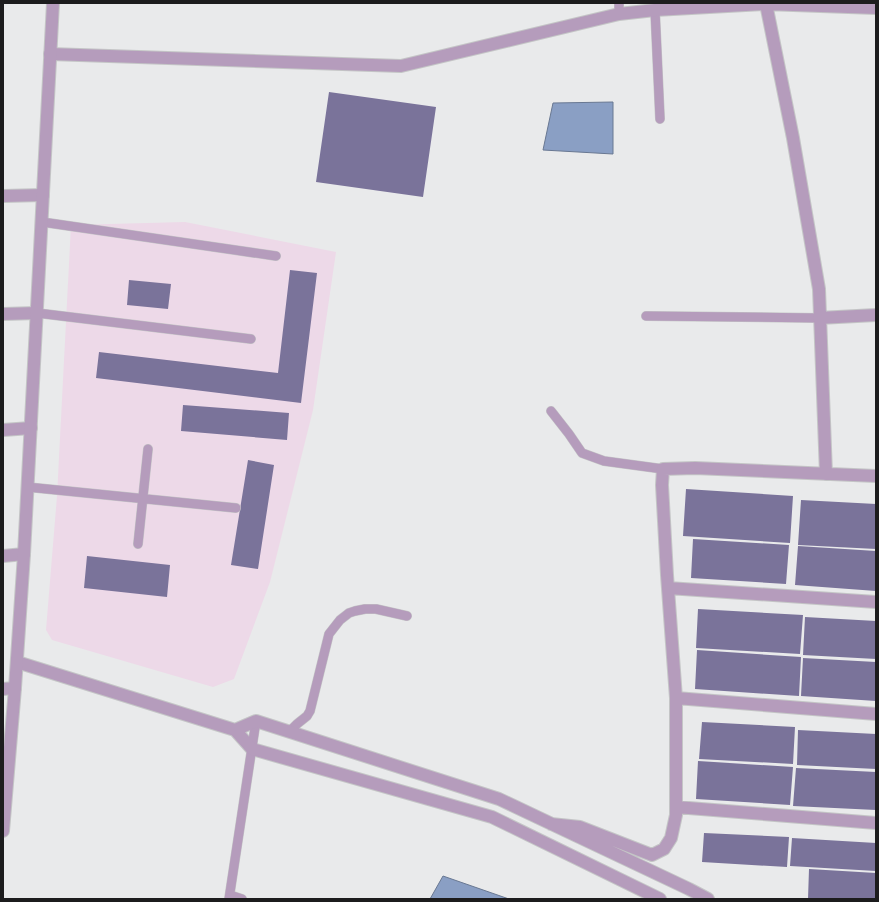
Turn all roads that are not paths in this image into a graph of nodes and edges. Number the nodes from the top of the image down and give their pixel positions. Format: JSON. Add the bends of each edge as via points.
{"nodes":[{"id":1,"x":53,"y":3,"type":"edge"},
{"id":2,"x":766,"y":4,"type":"edge"},
{"id":3,"x":619,"y":8,"type":"edge"},
{"id":4,"x":876,"y":8,"type":"edge"},
{"id":5,"x":655,"y":10,"type":"junction"},
{"id":6,"x":50,"y":54,"type":"junction"},
{"id":7,"x":660,"y":119,"type":"dead end"},
{"id":8,"x":43,"y":195,"type":"junction"},
{"id":9,"x":3,"y":196,"type":"edge"},
{"id":10,"x":42,"y":222,"type":"junction"},
{"id":11,"x":276,"y":256,"type":"dead end"},
{"id":12,"x":37,"y":313,"type":"junction"},
{"id":13,"x":3,"y":314,"type":"edge"},
{"id":14,"x":876,"y":315,"type":"edge"},
{"id":15,"x":646,"y":316,"type":"dead end"},
{"id":16,"x":820,"y":318,"type":"junction"},
{"id":17,"x":251,"y":339,"type":"dead end"},
{"id":18,"x":551,"y":411,"type":"dead end"},
{"id":19,"x":31,"y":428,"type":"junction"},
{"id":20,"x":3,"y":430,"type":"edge"},
{"id":21,"x":148,"y":449,"type":"dead end"},
{"id":22,"x":663,"y":469,"type":"junction"},
{"id":23,"x":826,"y":474,"type":"junction"},
{"id":24,"x":876,"y":476,"type":"edge"},
{"id":25,"x":27,"y":487,"type":"junction"},
{"id":26,"x":143,"y":499,"type":"junction"},
{"id":27,"x":236,"y":508,"type":"dead end"},
{"id":28,"x":138,"y":544,"type":"dead end"},
{"id":29,"x":24,"y":554,"type":"junction"},
{"id":30,"x":3,"y":556,"type":"edge"},
{"id":31,"x":668,"y":588,"type":"junction"},
{"id":32,"x":876,"y":602,"type":"edge"},
{"id":33,"x":407,"y":616,"type":"dead end"},
{"id":34,"x":16,"y":662,"type":"junction"},
{"id":35,"x":9,"y":688,"type":"edge"},
{"id":36,"x":676,"y":698,"type":"junction"},
{"id":37,"x":876,"y":714,"type":"edge"},
{"id":38,"x":256,"y":721,"type":"junction"},
{"id":39,"x":235,"y":730,"type":"junction"},
{"id":40,"x":289,"y":732,"type":"junction"},
{"id":41,"x":252,"y":749,"type":"junction"},
{"id":42,"x":676,"y":807,"type":"junction"},
{"id":43,"x":4,"y":817,"type":"edge"},
{"id":44,"x":876,"y":823,"type":"edge"},
{"id":45,"x":551,"y":824,"type":"junction"},
{"id":46,"x":3,"y":831,"type":"edge"},
{"id":47,"x":686,"y":894,"type":"edge"},
{"id":48,"x":229,"y":897,"type":"edge"},
{"id":49,"x":242,"y":899,"type":"edge"},
{"id":50,"x":660,"y":899,"type":"edge"},
{"id":51,"x":708,"y":899,"type":"edge"}],
"edges":[{"from":1,"to":6,"type":"street"},
{"from":2,"to":4,"type":"street"},
{"from":2,"to":5,"type":"street"},
{"from":2,"to":16,"type":"street","via":[[794,145],[818,289]]},
{"from":3,"to":5,"type":"street"},
{"from":3,"to":6,"type":"street","via":[[401,66]]},
{"from":5,"to":7,"type":"lane"},
{"from":6,"to":8,"type":"street"},
{"from":8,"to":9,"type":"street"},
{"from":8,"to":10,"type":"street"},
{"from":10,"to":11,"type":"lane"},
{"from":10,"to":12,"type":"street"},
{"from":12,"to":13,"type":"street"},
{"from":12,"to":17,"type":"lane"},
{"from":12,"to":19,"type":"street"},
{"from":14,"to":16,"type":"street"},
{"from":15,"to":16,"type":"lane"},
{"from":16,"to":23,"type":"street"},
{"from":18,"to":22,"type":"lane","via":[[582,453],[604,461]]},
{"from":19,"to":20,"type":"street"},
{"from":19,"to":25,"type":"street"},
{"from":21,"to":26,"type":"lane"},
{"from":22,"to":23,"type":"street"},
{"from":22,"to":31,"type":"street"},
{"from":23,"to":24,"type":"street"},
{"from":25,"to":26,"type":"lane"},
{"from":25,"to":29,"type":"street"},
{"from":26,"to":27,"type":"lane"},
{"from":26,"to":28,"type":"lane"},
{"from":29,"to":30,"type":"street"},
{"from":29,"to":34,"type":"street"},
{"from":31,"to":32,"type":"street"},
{"from":31,"to":36,"type":"street"},
{"from":33,"to":40,"type":"lane","via":[[365,609],[349,613],[340,620],[329,634],[310,711]]},
{"from":34,"to":35,"type":"street"},
{"from":34,"to":39,"type":"street"},
{"from":35,"to":43,"type":"street"},
{"from":36,"to":37,"type":"street"},
{"from":36,"to":42,"type":"street"},
{"from":38,"to":39,"type":"street"},
{"from":38,"to":40,"type":"street"},
{"from":38,"to":41,"type":"lane"},
{"from":39,"to":41,"type":"street"},
{"from":40,"to":45,"type":"street","via":[[499,799]]},
{"from":41,"to":48,"type":"lane"},
{"from":41,"to":50,"type":"street","via":[[492,817]]},
{"from":42,"to":44,"type":"street"},
{"from":42,"to":45,"type":"street","via":[[671,838],[664,849],[652,855],[580,827]]},
{"from":43,"to":46,"type":"street"},
{"from":45,"to":47,"type":"street"},
{"from":47,"to":51,"type":"street"},
{"from":48,"to":49,"type":"lane"}]}
